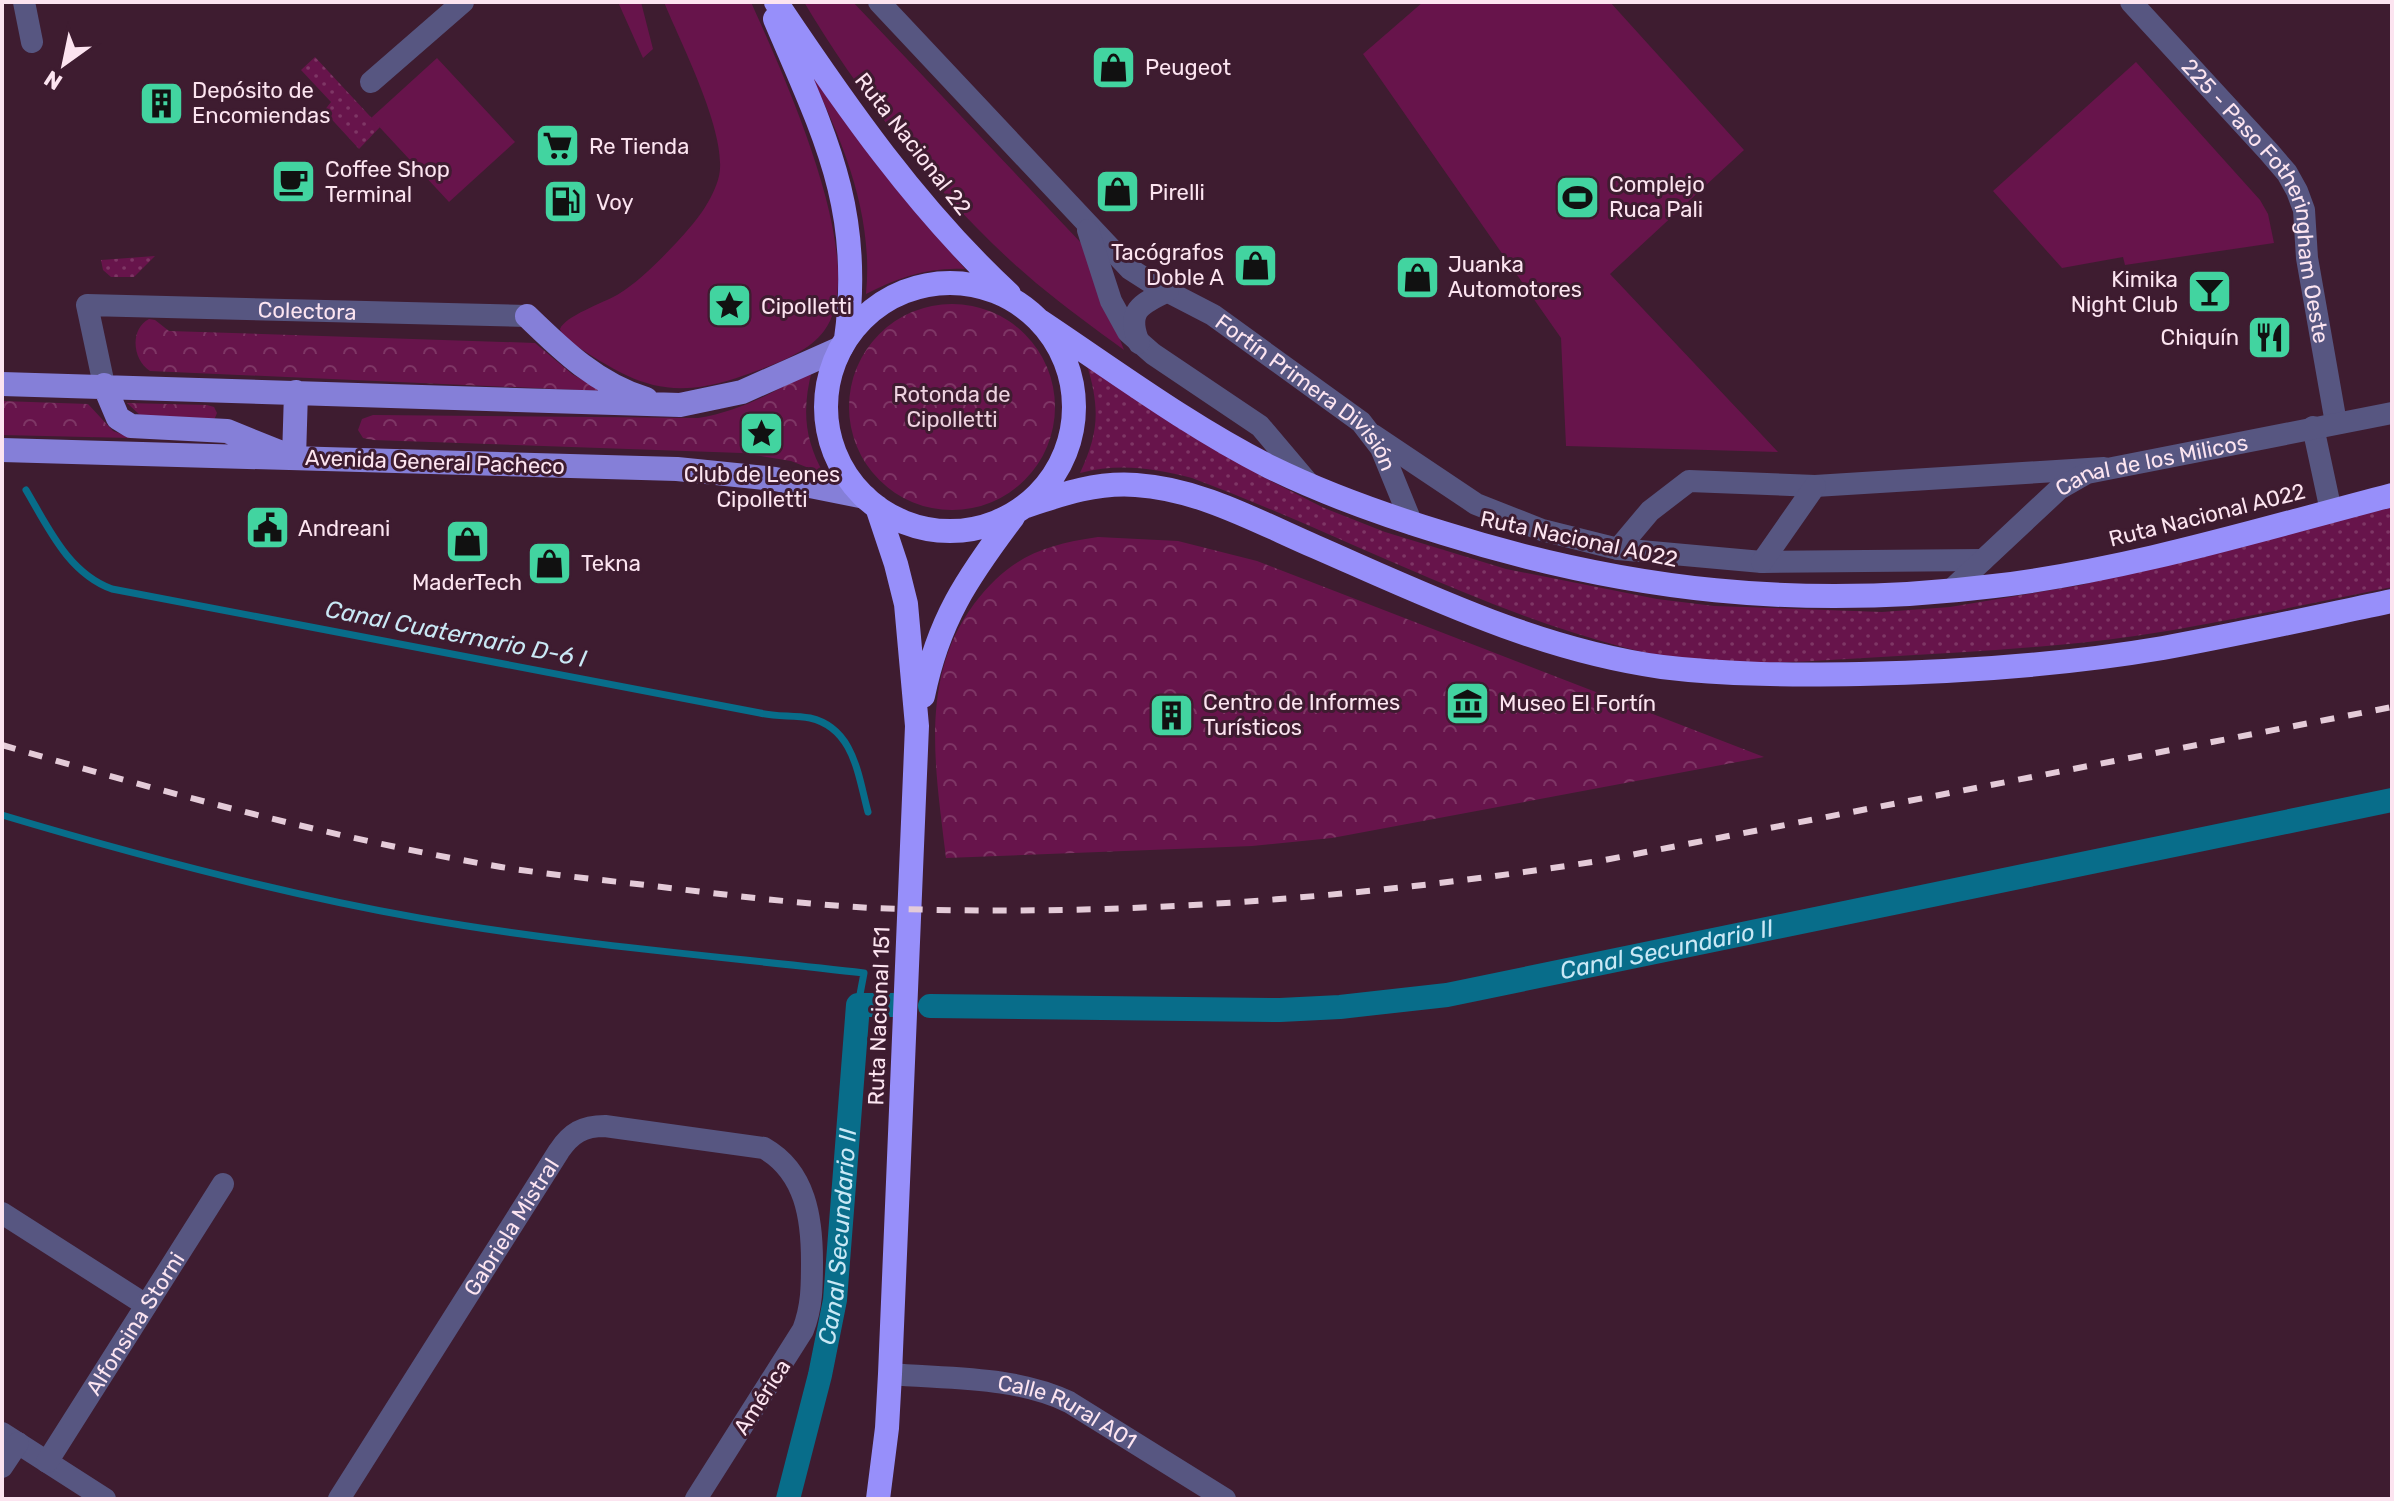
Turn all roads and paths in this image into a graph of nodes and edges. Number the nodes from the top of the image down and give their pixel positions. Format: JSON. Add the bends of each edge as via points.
{"nodes":[{"id":1,"x":24,"y":2,"type":"edge"},
{"id":2,"x":463,"y":2,"type":"edge"},
{"id":3,"x":767,"y":2,"type":"edge"},
{"id":4,"x":776,"y":2,"type":"edge"},
{"id":5,"x":879,"y":2,"type":"edge"},
{"id":6,"x":2131,"y":2,"type":"edge"},
{"id":7,"x":32,"y":42,"type":"dead end"},
{"id":8,"x":371,"y":82,"type":"dead end"},
{"id":9,"x":1085,"y":221,"type":"junction"},
{"id":10,"x":1168,"y":291,"type":"junction"},
{"id":11,"x":1031,"y":314,"type":"junction"},
{"id":12,"x":527,"y":316,"type":"joint"},
{"id":13,"x":844,"y":343,"type":"junction"},
{"id":14,"x":1140,"y":345,"type":"junction"},
{"id":15,"x":2,"y":384,"type":"edge"},
{"id":16,"x":104,"y":385,"type":"junction"},
{"id":17,"x":296,"y":392,"type":"junction"},
{"id":18,"x":680,"y":405,"type":"junction"},
{"id":19,"x":2392,"y":413,"type":"edge"},
{"id":20,"x":2336,"y":423,"type":"junction"},
{"id":21,"x":2313,"y":427,"type":"junction"},
{"id":22,"x":1373,"y":435,"type":"junction"},
{"id":23,"x":2,"y":450,"type":"edge"},
{"id":24,"x":294,"y":458,"type":"junction"},
{"id":25,"x":2104,"y":468,"type":"junction"},
{"id":26,"x":1311,"y":486,"type":"junction"},
{"id":27,"x":1815,"y":486,"type":"junction"},
{"id":28,"x":2392,"y":495,"type":"edge"},
{"id":29,"x":871,"y":502,"type":"junction"},
{"id":30,"x":1021,"y":510,"type":"junction"},
{"id":31,"x":2331,"y":511,"type":"junction"},
{"id":32,"x":1412,"y":524,"type":"junction"},
{"id":33,"x":1618,"y":549,"type":"junction"},
{"id":34,"x":1983,"y":560,"type":"junction"},
{"id":35,"x":1762,"y":562,"type":"junction"},
{"id":36,"x":1950,"y":591,"type":"junction"},
{"id":37,"x":2392,"y":601,"type":"edge"},
{"id":38,"x":917,"y":726,"type":"junction"},
{"id":39,"x":776,"y":1155,"type":"joint"},
{"id":40,"x":223,"y":1184,"type":"dead end"},
{"id":41,"x":2,"y":1213,"type":"edge"},
{"id":42,"x":146,"y":1305,"type":"junction"},
{"id":43,"x":890,"y":1374,"type":"junction"},
{"id":44,"x":10,"y":1438,"type":"edge"},
{"id":45,"x":47,"y":1462,"type":"junction"},
{"id":46,"x":2,"y":1467,"type":"edge"},
{"id":47,"x":105,"y":1499,"type":"edge"},
{"id":48,"x":339,"y":1499,"type":"edge"},
{"id":49,"x":696,"y":1499,"type":"edge"},
{"id":50,"x":878,"y":1499,"type":"edge"},
{"id":51,"x":1225,"y":1499,"type":"edge"}],
"edges":[{"from":1,"to":7,"type":"street"},
{"from":2,"to":8,"type":"street"},
{"from":3,"to":13,"type":"highway","via":[[840,184],[850,249]]},
{"from":4,"to":11,"type":"highway","name":"Ruta Nacional 22","via":[[888,159],[971,257]]},
{"from":5,"to":9,"type":"street","name":"Fortín Primera División"},
{"from":6,"to":20,"type":"street","name":"225 - Paso Fotheringham Oeste","via":[[2269,152],[2297,191]]},
{"from":9,"to":10,"type":"street","name":"Fortín Primera División","via":[[1130,269]]},
{"from":9,"to":14,"type":"street","name":"Fortín Primera División","via":[[1111,301]]},
{"from":10,"to":14,"type":"street","via":[[1134,316]]},
{"from":10,"to":22,"type":"street","name":"Fortín Primera División","via":[[1213,315],[1349,411]]},
{"from":11,"to":13,"type":"highway","via":[[982,288],[927,286],[877,307]]},
{"from":11,"to":26,"type":"highway","name":"Ruta Nacional A022","via":[[1237,450]]},
{"from":11,"to":30,"type":"highway","via":[[1055,339],[1075,405],[1067,451],[1050,481]]},
{"from":12,"to":16,"type":"street","name":"Colectora","via":[[87,305]]},
{"from":12,"to":18,"type":"main road","via":[[597,378],[629,394]]},
{"from":13,"to":18,"type":"main road","via":[[742,392]]},
{"from":13,"to":29,"type":"highway","via":[[827,392],[828,426],[838,460]]},
{"from":14,"to":26,"type":"street","name":"Fortín Primera División","via":[[1260,426]]},
{"from":15,"to":16,"type":"main road"},
{"from":16,"to":17,"type":"main road"},
{"from":16,"to":24,"type":"main road","via":[[114,412],[131,426],[227,431]]},
{"from":17,"to":18,"type":"main road"},
{"from":17,"to":24,"type":"main road"},
{"from":19,"to":20,"type":"street","name":"Canal de los Milicos"},
{"from":20,"to":21,"type":"street","name":"Canal de los Milicos"},
{"from":21,"to":25,"type":"street","name":"Canal de los Milicos"},
{"from":21,"to":31,"type":"street"},
{"from":22,"to":32,"type":"street","name":"Fortín Primera División"},
{"from":22,"to":33,"type":"street","via":[[1476,504],[1542,530]]},
{"from":23,"to":24,"type":"main road","name":"Avenida General Pacheco"},
{"from":24,"to":29,"type":"main road","name":"Avenida General Pacheco","via":[[711,471],[775,479]]},
{"from":25,"to":27,"type":"street"},
{"from":25,"to":34,"type":"street","name":"Canal de los Milicos","via":[[2059,489]]},
{"from":26,"to":32,"type":"highway","name":"Ruta Nacional A022"},
{"from":27,"to":33,"type":"street","via":[[1689,481],[1650,511]]},
{"from":27,"to":35,"type":"street"},
{"from":28,"to":31,"type":"highway","name":"Ruta Nacional A022"},
{"from":29,"to":30,"type":"highway","via":[[904,523],[950,532],[973,530]]},
{"from":29,"to":38,"type":"highway","name":"Ruta Nacional 151","via":[[906,604]]},
{"from":30,"to":37,"type":"highway","via":[[1107,484],[1168,489],[1231,510],[1523,634],[1625,661],[1721,672],[1894,673],[2067,660],[2161,648]]},
{"from":30,"to":38,"type":"highway","name":"Ruta Nacional 151","via":[[967,580],[942,626]]},
{"from":31,"to":36,"type":"highway","name":"Ruta Nacional A022","via":[[2128,563]]},
{"from":32,"to":36,"type":"highway","name":"Ruta Nacional A022","via":[[1524,557],[1687,589],[1796,596]]},
{"from":33,"to":35,"type":"street"},
{"from":34,"to":35,"type":"street"},
{"from":34,"to":36,"type":"street","name":"Canal de los Milicos"},
{"from":38,"to":43,"type":"highway","name":"Ruta Nacional 151"},
{"from":39,"to":48,"type":"street","name":"Gabriela Mistral","via":[[758,1145],[605,1126],[571,1135]]},
{"from":39,"to":49,"type":"street","name":"América","via":[[799,1186],[810,1221],[810,1309],[794,1348]]},
{"from":40,"to":42,"type":"street","name":"Alfonsina Storni"},
{"from":41,"to":42,"type":"street"},
{"from":42,"to":45,"type":"street","name":"Alfonsina Storni"},
{"from":43,"to":50,"type":"highway","name":"Ruta Nacional 151"},
{"from":43,"to":51,"type":"street","name":"Calle Rural A01","via":[[1048,1392]]},
{"from":44,"to":45,"type":"street"},
{"from":44,"to":46,"type":"street"},
{"from":45,"to":47,"type":"street"}]}
